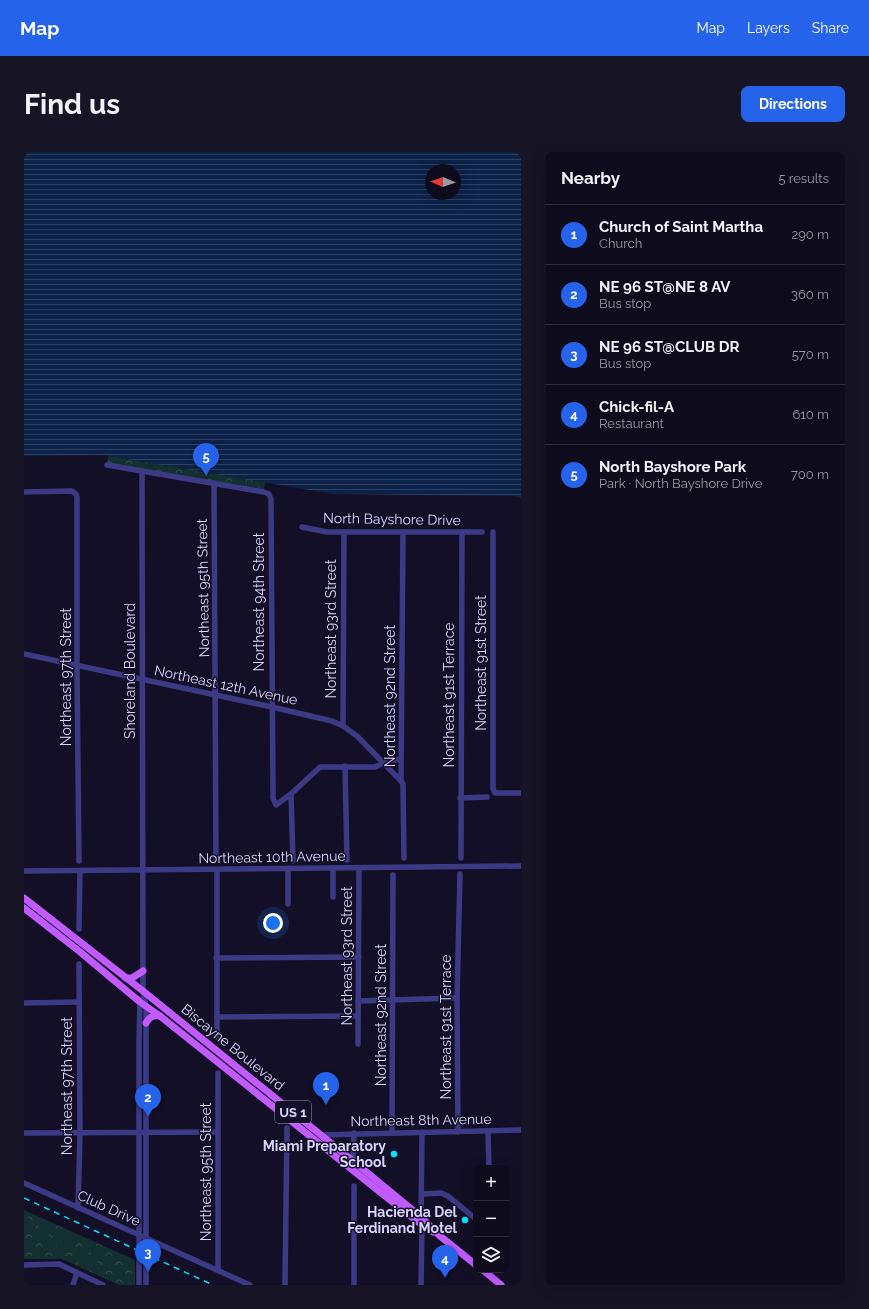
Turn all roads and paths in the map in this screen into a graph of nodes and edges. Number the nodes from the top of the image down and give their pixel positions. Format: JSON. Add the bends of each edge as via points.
{"nodes":[{"id":1,"x":107,"y":465,"type":"dead end"},
{"id":2,"x":142,"y":472,"type":"junction"},
{"id":3,"x":214,"y":483,"type":"junction"},
{"id":4,"x":24,"y":492,"type":"edge"},
{"id":5,"x":302,"y":527,"type":"dead end"},
{"id":6,"x":344,"y":532,"type":"junction"},
{"id":7,"x":403,"y":532,"type":"junction"},
{"id":8,"x":462,"y":532,"type":"junction"},
{"id":9,"x":482,"y":532,"type":"dead end"},
{"id":10,"x":493,"y":532,"type":"dead end"},
{"id":11,"x":24,"y":654,"type":"edge"},
{"id":12,"x":78,"y":666,"type":"junction"},
{"id":13,"x":142,"y":680,"type":"junction"},
{"id":14,"x":216,"y":696,"type":"junction"},
{"id":15,"x":272,"y":707,"type":"junction"},
{"id":16,"x":343,"y":726,"type":"junction"},
{"id":17,"x":402,"y":759,"type":"junction"},
{"id":18,"x":384,"y":763,"type":"junction"},
{"id":19,"x":345,"y":766,"type":"junction"},
{"id":20,"x":401,"y":781,"type":"junction"},
{"id":21,"x":291,"y":794,"type":"junction"},
{"id":22,"x":521,"y":794,"type":"edge"},
{"id":23,"x":487,"y":797,"type":"dead end"},
{"id":24,"x":460,"y":798,"type":"junction"},
{"id":25,"x":404,"y":858,"type":"dead end"},
{"id":26,"x":461,"y":858,"type":"dead end"},
{"id":27,"x":216,"y":860,"type":"dead end"},
{"id":28,"x":347,"y":860,"type":"dead end"},
{"id":29,"x":79,"y":861,"type":"dead end"},
{"id":30,"x":293,"y":861,"type":"dead end"},
{"id":31,"x":521,"y":866,"type":"edge"},
{"id":32,"x":333,"y":868,"type":"junction"},
{"id":33,"x":288,"y":869,"type":"junction"},
{"id":34,"x":359,"y":869,"type":"junction"},
{"id":35,"x":143,"y":870,"type":"junction"},
{"id":36,"x":217,"y":870,"type":"junction"},
{"id":37,"x":24,"y":871,"type":"edge"},
{"id":38,"x":80,"y":871,"type":"junction"},
{"id":39,"x":460,"y":874,"type":"dead end"},
{"id":40,"x":393,"y":875,"type":"dead end"},
{"id":41,"x":333,"y":897,"type":"dead end"},
{"id":42,"x":24,"y":898,"type":"edge"},
{"id":43,"x":288,"y":904,"type":"dead end"},
{"id":44,"x":24,"y":908,"type":"edge"},
{"id":45,"x":79,"y":928,"type":"dead end"},
{"id":46,"x":359,"y":957,"type":"junction"},
{"id":47,"x":216,"y":958,"type":"junction"},
{"id":48,"x":79,"y":964,"type":"dead end"},
{"id":49,"x":143,"y":970,"type":"junction"},
{"id":50,"x":126,"y":978,"type":"junction"},
{"id":51,"x":143,"y":991,"type":"junction"},
{"id":52,"x":458,"y":998,"type":"junction"},
{"id":53,"x":393,"y":1000,"type":"junction"},
{"id":54,"x":358,"y":1001,"type":"junction"},
{"id":55,"x":80,"y":1002,"type":"junction"},
{"id":56,"x":24,"y":1003,"type":"edge"},
{"id":57,"x":143,"y":1004,"type":"junction"},
{"id":58,"x":160,"y":1016,"type":"junction"},
{"id":59,"x":358,"y":1016,"type":"junction"},
{"id":60,"x":217,"y":1017,"type":"junction"},
{"id":61,"x":146,"y":1023,"type":"junction"},
{"id":62,"x":217,"y":1037,"type":"dead end"},
{"id":63,"x":358,"y":1044,"type":"dead end"},
{"id":64,"x":218,"y":1073,"type":"dead end"},
{"id":65,"x":247,"y":1085,"type":"junction"},
{"id":66,"x":263,"y":1088,"type":"junction"},
{"id":67,"x":287,"y":1128,"type":"dead end"},
{"id":68,"x":521,"y":1130,"type":"edge"},
{"id":69,"x":488,"y":1131,"type":"junction"},
{"id":70,"x":142,"y":1132,"type":"junction"},
{"id":71,"x":217,"y":1132,"type":"junction"},
{"id":72,"x":392,"y":1132,"type":"junction"},
{"id":73,"x":422,"y":1132,"type":"junction"},
{"id":74,"x":458,"y":1132,"type":"junction"},
{"id":75,"x":354,"y":1133,"type":"junction"},
{"id":76,"x":24,"y":1134,"type":"edge"},
{"id":77,"x":80,"y":1134,"type":"junction"},
{"id":78,"x":306,"y":1134,"type":"junction"},
{"id":79,"x":321,"y":1135,"type":"junction"},
{"id":80,"x":353,"y":1161,"type":"junction"},
{"id":81,"x":489,"y":1165,"type":"edge"},
{"id":82,"x":24,"y":1183,"type":"edge"},
{"id":83,"x":354,"y":1186,"type":"dead end"},
{"id":84,"x":422,"y":1194,"type":"junction"},
{"id":85,"x":78,"y":1208,"type":"junction"},
{"id":86,"x":422,"y":1217,"type":"junction"},
{"id":87,"x":473,"y":1217,"type":"edge"},
{"id":88,"x":422,"y":1225,"type":"junction"},
{"id":89,"x":139,"y":1235,"type":"junction"},
{"id":90,"x":440,"y":1236,"type":"junction"},
{"id":91,"x":145,"y":1238,"type":"junction"},
{"id":92,"x":473,"y":1263,"type":"edge"},
{"id":93,"x":24,"y":1265,"type":"edge"},
{"id":94,"x":218,"y":1270,"type":"junction"},
{"id":95,"x":77,"y":1273,"type":"junction"},
{"id":96,"x":490,"y":1273,"type":"edge"},
{"id":97,"x":73,"y":1285,"type":"edge"},
{"id":98,"x":103,"y":1285,"type":"edge"},
{"id":99,"x":139,"y":1285,"type":"edge"},
{"id":100,"x":146,"y":1285,"type":"edge"},
{"id":101,"x":250,"y":1285,"type":"edge"},
{"id":102,"x":285,"y":1285,"type":"edge"},
{"id":103,"x":354,"y":1285,"type":"edge"},
{"id":104,"x":421,"y":1285,"type":"edge"},
{"id":105,"x":501,"y":1285,"type":"edge"}],
"edges":[{"from":1,"to":2,"type":"street"},
{"from":2,"to":3,"type":"street"},
{"from":2,"to":13,"type":"street","name":"Shoreland Boulevard"},
{"from":3,"to":14,"type":"street","name":"Northeast 95th Street"},
{"from":3,"to":15,"type":"street","name":"Northeast 94th Street","via":[[264,492],[269,494],[271,499]]},
{"from":4,"to":12,"type":"street","name":"Northeast 97th Street","via":[[72,491],[77,497]]},
{"from":5,"to":6,"type":"street","name":"North Bayshore Drive","via":[[327,532]]},
{"from":6,"to":7,"type":"street","name":"North Bayshore Drive"},
{"from":6,"to":16,"type":"street","name":"Northeast 93rd Street"},
{"from":7,"to":8,"type":"street","name":"North Bayshore Drive"},
{"from":7,"to":17,"type":"street","name":"Northeast 92nd Street"},
{"from":8,"to":9,"type":"street","name":"North Bayshore Drive"},
{"from":8,"to":24,"type":"street","name":"Northeast 91st Terrace"},
{"from":10,"to":22,"type":"street","name":"Northeast 91st Street","via":[[494,790],[495,793]]},
{"from":11,"to":12,"type":"street","name":"Northeast 12th Avenue"},
{"from":12,"to":13,"type":"street","name":"Northeast 12th Avenue"},
{"from":12,"to":29,"type":"street","name":"Northeast 97th Street"},
{"from":13,"to":14,"type":"street","name":"Northeast 12th Avenue"},
{"from":13,"to":35,"type":"street","name":"Shoreland Boulevard"},
{"from":14,"to":15,"type":"street","name":"Northeast 12th Avenue"},
{"from":14,"to":27,"type":"street","name":"Northeast 95th Street"},
{"from":15,"to":16,"type":"street","name":"Northeast 12th Avenue"},
{"from":15,"to":21,"type":"street","name":"Northeast 94th Street","via":[[273,798],[276,806]]},
{"from":16,"to":18,"type":"street","name":"Northeast 12th Avenue"},
{"from":17,"to":18,"type":"street"},
{"from":17,"to":20,"type":"street","name":"Northeast 92nd Street"},
{"from":18,"to":19,"type":"street","via":[[375,766]]},
{"from":18,"to":20,"type":"street","name":"Northeast 12th Avenue"},
{"from":19,"to":21,"type":"street","via":[[320,767]]},
{"from":19,"to":28,"type":"street"},
{"from":20,"to":25,"type":"street","name":"Northeast 92nd Street"},
{"from":21,"to":30,"type":"street"},
{"from":23,"to":24,"type":"street"},
{"from":24,"to":26,"type":"street","name":"Northeast 91st Terrace"},
{"from":31,"to":34,"type":"street","name":"Northeast 10th Avenue"},
{"from":32,"to":33,"type":"street","name":"Northeast 10th Avenue"},
{"from":32,"to":34,"type":"street","name":"Northeast 10th Avenue"},
{"from":32,"to":41,"type":"street","name":"Northeast 93rd Street"},
{"from":33,"to":36,"type":"street","name":"Northeast 10th Avenue"},
{"from":33,"to":43,"type":"street"},
{"from":34,"to":46,"type":"street","name":"Northeast 93rd Street"},
{"from":35,"to":36,"type":"street","name":"Northeast 10th Avenue"},
{"from":35,"to":38,"type":"street","name":"Northeast 10th Avenue"},
{"from":35,"to":49,"type":"street","name":"Shoreland Boulevard"},
{"from":36,"to":47,"type":"street"},
{"from":37,"to":38,"type":"street","name":"Northeast 10th Avenue"},
{"from":38,"to":45,"type":"street"},
{"from":39,"to":52,"type":"street","name":"Northeast 91st Terrace"},
{"from":40,"to":53,"type":"street","name":"Northeast 92nd Street"},
{"from":42,"to":50,"type":"main road","name":"Biscayne Boulevard","number":"US 1"},
{"from":44,"to":57,"type":"main road","name":"Biscayne Boulevard","number":"US 1"},
{"from":46,"to":47,"type":"street"},
{"from":46,"to":54,"type":"street","name":"Northeast 93rd Street"},
{"from":47,"to":60,"type":"street"},
{"from":48,"to":55,"type":"street","name":"Northeast 97th Street"},
{"from":49,"to":50,"type":"main road","via":[[133,977]]},
{"from":49,"to":51,"type":"street","name":"Shoreland Boulevard"},
{"from":50,"to":51,"type":"main road","name":"Biscayne Boulevard","number":"US 1"},
{"from":51,"to":57,"type":"street","name":"Shoreland Boulevard"},
{"from":51,"to":66,"type":"main road","name":"Biscayne Boulevard","number":"US 1"},
{"from":52,"to":53,"type":"street"},
{"from":52,"to":74,"type":"street","name":"Northeast 91st Terrace"},
{"from":53,"to":54,"type":"street"},
{"from":53,"to":72,"type":"street","name":"Northeast 92nd Street"},
{"from":54,"to":59,"type":"street","name":"Northeast 93rd Street"},
{"from":55,"to":56,"type":"street"},
{"from":55,"to":77,"type":"street","name":"Northeast 97th Street"},
{"from":57,"to":58,"type":"main road","name":"Biscayne Boulevard","number":"US 1"},
{"from":57,"to":61,"type":"street"},
{"from":57,"to":70,"type":"street"},
{"from":58,"to":61,"type":"main road","via":[[149,1018]]},
{"from":58,"to":65,"type":"main road","name":"Biscayne Boulevard","number":"US 1"},
{"from":59,"to":60,"type":"street"},
{"from":59,"to":63,"type":"street","name":"Northeast 93rd Street"},
{"from":60,"to":62,"type":"street"},
{"from":61,"to":70,"type":"street"},
{"from":64,"to":71,"type":"street","name":"Northeast 95th Street"},
{"from":65,"to":66,"type":"main road","via":[[256,1089]]},
{"from":65,"to":78,"type":"main road","name":"Biscayne Boulevard","number":"US 1"},
{"from":66,"to":79,"type":"main road","name":"Biscayne Boulevard","number":"US 1"},
{"from":67,"to":102,"type":"street"},
{"from":68,"to":69,"type":"street","name":"Northeast 8th Avenue"},
{"from":69,"to":74,"type":"street","name":"Northeast 8th Avenue"},
{"from":69,"to":81,"type":"street"},
{"from":70,"to":71,"type":"street"},
{"from":70,"to":77,"type":"street"},
{"from":70,"to":89,"type":"street"},
{"from":70,"to":91,"type":"street"},
{"from":71,"to":94,"type":"street","name":"Northeast 95th Street"},
{"from":72,"to":73,"type":"street","name":"Northeast 8th Avenue"},
{"from":72,"to":75,"type":"street","name":"Northeast 8th Avenue"},
{"from":73,"to":74,"type":"street","name":"Northeast 8th Avenue"},
{"from":73,"to":84,"type":"street"},
{"from":75,"to":79,"type":"street","name":"Northeast 8th Avenue"},
{"from":75,"to":80,"type":"street"},
{"from":76,"to":77,"type":"street"},
{"from":77,"to":85,"type":"street","name":"Northeast 97th Street"},
{"from":78,"to":79,"type":"main road"},
{"from":78,"to":88,"type":"main road","name":"Biscayne Boulevard","number":"US 1"},
{"from":79,"to":80,"type":"main road","name":"Biscayne Boulevard","number":"US 1"},
{"from":80,"to":86,"type":"main road","name":"Biscayne Boulevard","number":"US 1"},
{"from":82,"to":85,"type":"street","name":"Club Drive"},
{"from":83,"to":103,"type":"street"},
{"from":84,"to":86,"type":"street"},
{"from":84,"to":87,"type":"street","via":[[441,1193],[448,1196]]},
{"from":85,"to":89,"type":"street","name":"Club Drive"},
{"from":86,"to":90,"type":"main road","name":"Biscayne Boulevard","number":"US 1"},
{"from":88,"to":90,"type":"main road","name":"Biscayne Boulevard","number":"US 1"},
{"from":88,"to":104,"type":"street"},
{"from":89,"to":91,"type":"street","name":"Club Drive"},
{"from":89,"to":99,"type":"street"},
{"from":90,"to":92,"type":"main road","name":"Biscayne Boulevard","number":"US 1"},
{"from":91,"to":94,"type":"street","name":"Club Drive"},
{"from":91,"to":100,"type":"street"},
{"from":93,"to":95,"type":"street","via":[[59,1264]]},
{"from":94,"to":101,"type":"street","name":"Club Drive"},
{"from":95,"to":97,"type":"street"},
{"from":95,"to":98,"type":"street"},
{"from":96,"to":105,"type":"main road"}]}
